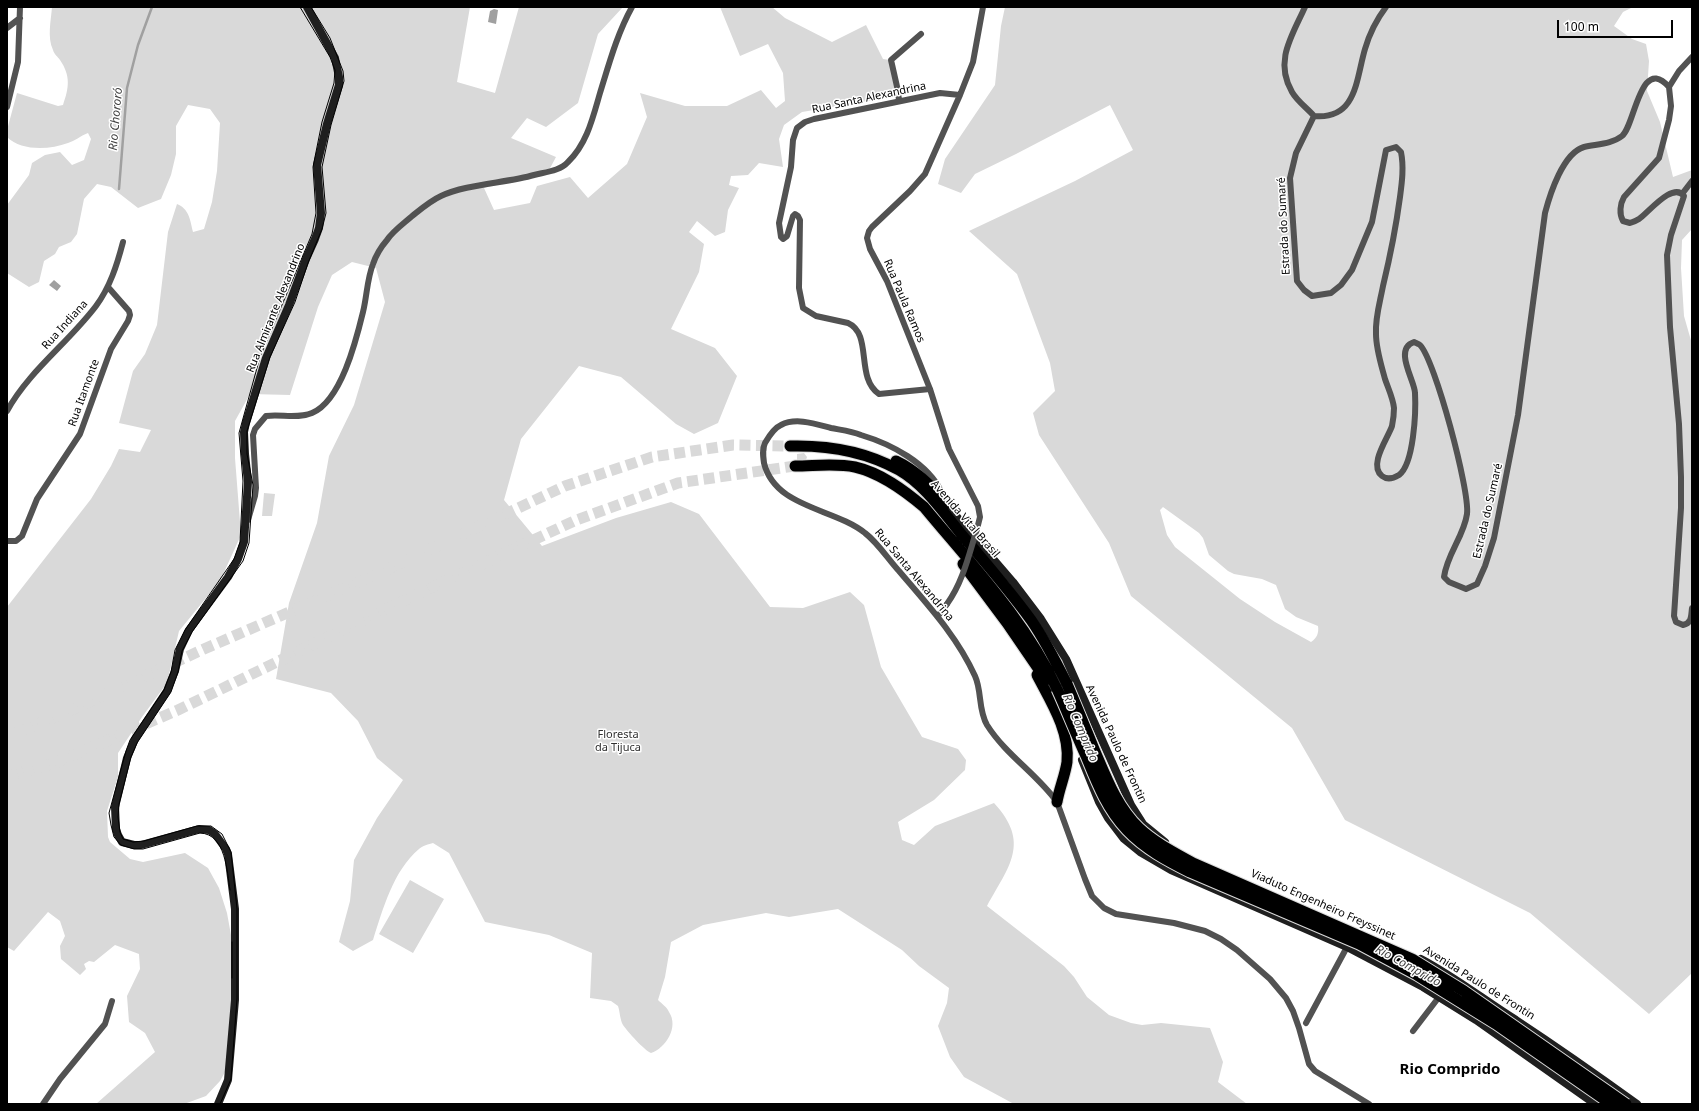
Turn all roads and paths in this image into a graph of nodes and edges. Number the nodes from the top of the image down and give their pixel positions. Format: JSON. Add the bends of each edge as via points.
{"nodes":[{"id":1,"x":20,"y":7,"type":"edge"},
{"id":2,"x":307,"y":7,"type":"edge"},
{"id":3,"x":632,"y":7,"type":"edge"},
{"id":4,"x":982,"y":7,"type":"edge"},
{"id":5,"x":1305,"y":7,"type":"edge"},
{"id":6,"x":1386,"y":7,"type":"edge"},
{"id":7,"x":20,"y":18,"type":"junction"},
{"id":8,"x":7,"y":28,"type":"edge"},
{"id":9,"x":921,"y":34,"type":"dead end"},
{"id":10,"x":1692,"y":57,"type":"edge"},
{"id":11,"x":1669,"y":87,"type":"junction"},
{"id":12,"x":960,"y":95,"type":"junction"},
{"id":13,"x":899,"y":101,"type":"junction"},
{"id":14,"x":7,"y":107,"type":"edge"},
{"id":15,"x":1314,"y":116,"type":"junction"},
{"id":16,"x":1692,"y":181,"type":"edge"},
{"id":17,"x":1682,"y":194,"type":"junction"},
{"id":18,"x":123,"y":242,"type":"dead end"},
{"id":19,"x":108,"y":287,"type":"junction"},
{"id":20,"x":930,"y":389,"type":"junction"},
{"id":21,"x":7,"y":411,"type":"edge"},
{"id":22,"x":790,"y":446,"type":"tunnel mouth"},
{"id":23,"x":844,"y":450,"type":"junction"},
{"id":24,"x":795,"y":466,"type":"tunnel mouth"},
{"id":25,"x":904,"y":490,"type":"junction"},
{"id":26,"x":946,"y":504,"type":"junction"},
{"id":27,"x":246,"y":525,"type":"junction"},
{"id":28,"x":7,"y":541,"type":"edge"},
{"id":29,"x":1692,"y":608,"type":"edge"},
{"id":30,"x":938,"y":616,"type":"junction"},
{"id":31,"x":1007,"y":623,"type":"junction"},
{"id":32,"x":1067,"y":684,"type":"joint"},
{"id":33,"x":1083,"y":700,"type":"junction"},
{"id":34,"x":1063,"y":709,"type":"junction"},
{"id":35,"x":1057,"y":802,"type":"junction"},
{"id":36,"x":1355,"y":929,"type":"junction"},
{"id":37,"x":1347,"y":947,"type":"junction"},
{"id":38,"x":1439,"y":997,"type":"junction"},
{"id":39,"x":112,"y":1001,"type":"dead end"},
{"id":40,"x":1306,"y":1023,"type":"dead end"},
{"id":41,"x":1413,"y":1031,"type":"dead end"},
{"id":42,"x":1609,"y":1084,"type":"junction"},
{"id":43,"x":43,"y":1104,"type":"edge"},
{"id":44,"x":218,"y":1104,"type":"edge"},
{"id":45,"x":1369,"y":1104,"type":"edge"},
{"id":46,"x":1595,"y":1104,"type":"edge"},
{"id":47,"x":1611,"y":1104,"type":"edge"},
{"id":48,"x":1626,"y":1104,"type":"edge"},
{"id":49,"x":1637,"y":1104,"type":"edge"}],
"edges":[{"from":1,"to":7,"type":"street"},
{"from":2,"to":27,"type":"main road","name":"Rua Almirante Alexandrino","via":[[334,58],[339,72],[339,85],[326,124],[317,165],[321,213],[317,233],[266,358],[244,430],[248,482]]},
{"from":3,"to":27,"type":"street","via":[[613,50],[587,134],[567,164],[522,178],[443,195],[402,224],[388,238],[372,266],[363,312],[350,356],[341,382],[330,399],[311,414],[266,416],[255,429],[253,435],[256,488]]},
{"from":4,"to":12,"type":"street","name":"Rua Paula Ramos","via":[[972,62]]},
{"from":5,"to":15,"type":"street","via":[[1283,61],[1284,72],[1293,93]]},
{"from":6,"to":15,"type":"street","via":[[1365,48],[1354,93],[1348,103],[1334,114]]},
{"from":7,"to":8,"type":"street"},
{"from":7,"to":14,"type":"street","via":[[18,62]]},
{"from":9,"to":13,"type":"street","via":[[891,60]]},
{"from":10,"to":11,"type":"street"},
{"from":11,"to":15,"type":"street","name":"Estrada do Sumaré","via":[[1660,79],[1649,81],[1640,93],[1629,128],[1623,136],[1614,141],[1576,151],[1551,193],[1545,213],[1518,415],[1494,538],[1486,566],[1477,584],[1466,589],[1456,586],[1444,577],[1467,514],[1463,476],[1431,366],[1420,344],[1414,342],[1406,348],[1407,372],[1416,392],[1416,424],[1408,459],[1400,474],[1392,478],[1384,477],[1377,468],[1380,452],[1392,426],[1394,408],[1375,335],[1376,319],[1396,227],[1403,162],[1401,152],[1396,147],[1386,150],[1372,222],[1352,270],[1331,293],[1312,296],[1297,281],[1290,178],[1296,153]]},
{"from":11,"to":17,"type":"street","via":[[1671,106],[1659,158],[1624,197],[1620,214],[1626,223],[1630,223],[1668,194]]},
{"from":12,"to":13,"type":"street","name":"Rua Santa Alexandrina","via":[[940,93]]},
{"from":12,"to":20,"type":"street","name":"Rua Paula Ramos","via":[[925,174],[872,227],[867,238]]},
{"from":13,"to":20,"type":"street","name":"Rua Santa Alexandrina","via":[[814,119],[798,128],[793,140],[791,167],[779,233],[783,239],[785,238],[792,217],[795,214],[798,216],[799,288],[803,308],[816,316],[854,325],[862,342],[868,380],[874,391],[880,394]]},
{"from":16,"to":17,"type":"street"},
{"from":17,"to":29,"type":"street","via":[[1684,199],[1670,235],[1667,255],[1681,477],[1674,616],[1676,622],[1683,626],[1688,624]]},
{"from":18,"to":19,"type":"street","name":"Rua Indiana"},
{"from":19,"to":21,"type":"street","name":"Rua Indiana","via":[[96,306],[36,373]]},
{"from":19,"to":28,"type":"street","name":"Rua Itamonte","via":[[129,311],[128,322],[111,348],[80,434],[37,499],[22,536],[16,541]]},
{"from":20,"to":30,"type":"street","name":"Rua Paula Ramos","bridge":true,"via":[[949,449],[978,506],[980,517],[956,591]]},
{"from":22,"to":23,"type":"highway","name":"Avenida Vital Brasil","via":[[824,446]]},
{"from":23,"to":26,"type":"highway","via":[[877,454],[900,463],[923,478]]},
{"from":23,"to":32,"type":"highway","name":"Avenida Vital Brasil","via":[[875,459],[894,468],[927,493],[1032,621]]},
{"from":24,"to":25,"type":"highway","via":[[853,467],[878,475]]},
{"from":25,"to":31,"type":"highway"},
{"from":25,"to":47,"type":"highway","name":"Viaduto Engenheiro Freyssinet","bridge":true,"via":[[924,508],[1008,608],[1038,653],[1057,689],[1112,812],[1146,847],[1190,872],[1359,944],[1417,975],[1496,1024]]},
{"from":26,"to":30,"type":"street","name":"Rua Santa Alexandrina","via":[[933,479],[915,462],[888,445],[860,434],[795,421],[782,424],[765,444],[762,455],[769,477],[783,493],[866,533]]},
{"from":26,"to":33,"type":"main road","name":"Avenida Paulo de Frontin","via":[[998,564],[1040,619],[1066,660]]},
{"from":27,"to":44,"type":"main road","name":"Rua Almirante Alexandrino","via":[[244,542],[236,563],[189,630],[180,649],[168,691],[135,739],[114,811],[116,829],[122,842],[141,845],[199,829],[209,830],[219,837],[228,854],[235,909],[235,1000],[228,1080]]},
{"from":30,"to":35,"type":"street","name":"Rua Santa Alexandrina","via":[[976,677],[983,720],[1013,757]]},
{"from":31,"to":34,"type":"highway"},
{"from":31,"to":35,"type":"highway","via":[[1055,709],[1066,739],[1067,765]]},
{"from":32,"to":48,"type":"highway","name":"Viaduto Engenheiro Freyssinet","bridge":true,"via":[[1111,788],[1125,812],[1149,836],[1193,863],[1412,959],[1464,991]]},
{"from":33,"to":34,"type":"main road","bridge":true},
{"from":33,"to":36,"type":"main road","name":"Avenida Paulo de Frontin","via":[[1124,793],[1143,824],[1170,846],[1186,855]]},
{"from":34,"to":37,"type":"main road","via":[[1099,802],[1124,839],[1140,852],[1171,870]]},
{"from":35,"to":45,"type":"street","name":"Rua Santa Alexandrina","via":[[1092,896],[1104,908],[1116,914],[1174,923],[1205,931],[1227,942],[1270,979],[1286,998],[1294,1011],[1309,1064],[1315,1071]]},
{"from":36,"to":37,"type":"main road","bridge":true},
{"from":36,"to":42,"type":"main road","name":"Avenida Paulo de Frontin","via":[[1436,967],[1548,1040]]},
{"from":37,"to":38,"type":"main road"},
{"from":37,"to":40,"type":"street"},
{"from":38,"to":41,"type":"street"},
{"from":38,"to":46,"type":"main road"},
{"from":39,"to":43,"type":"street","via":[[105,1024]]},
{"from":42,"to":46,"type":"main road","bridge":true},
{"from":42,"to":49,"type":"main road","name":"Avenida Paulo de Frontin"}]}
